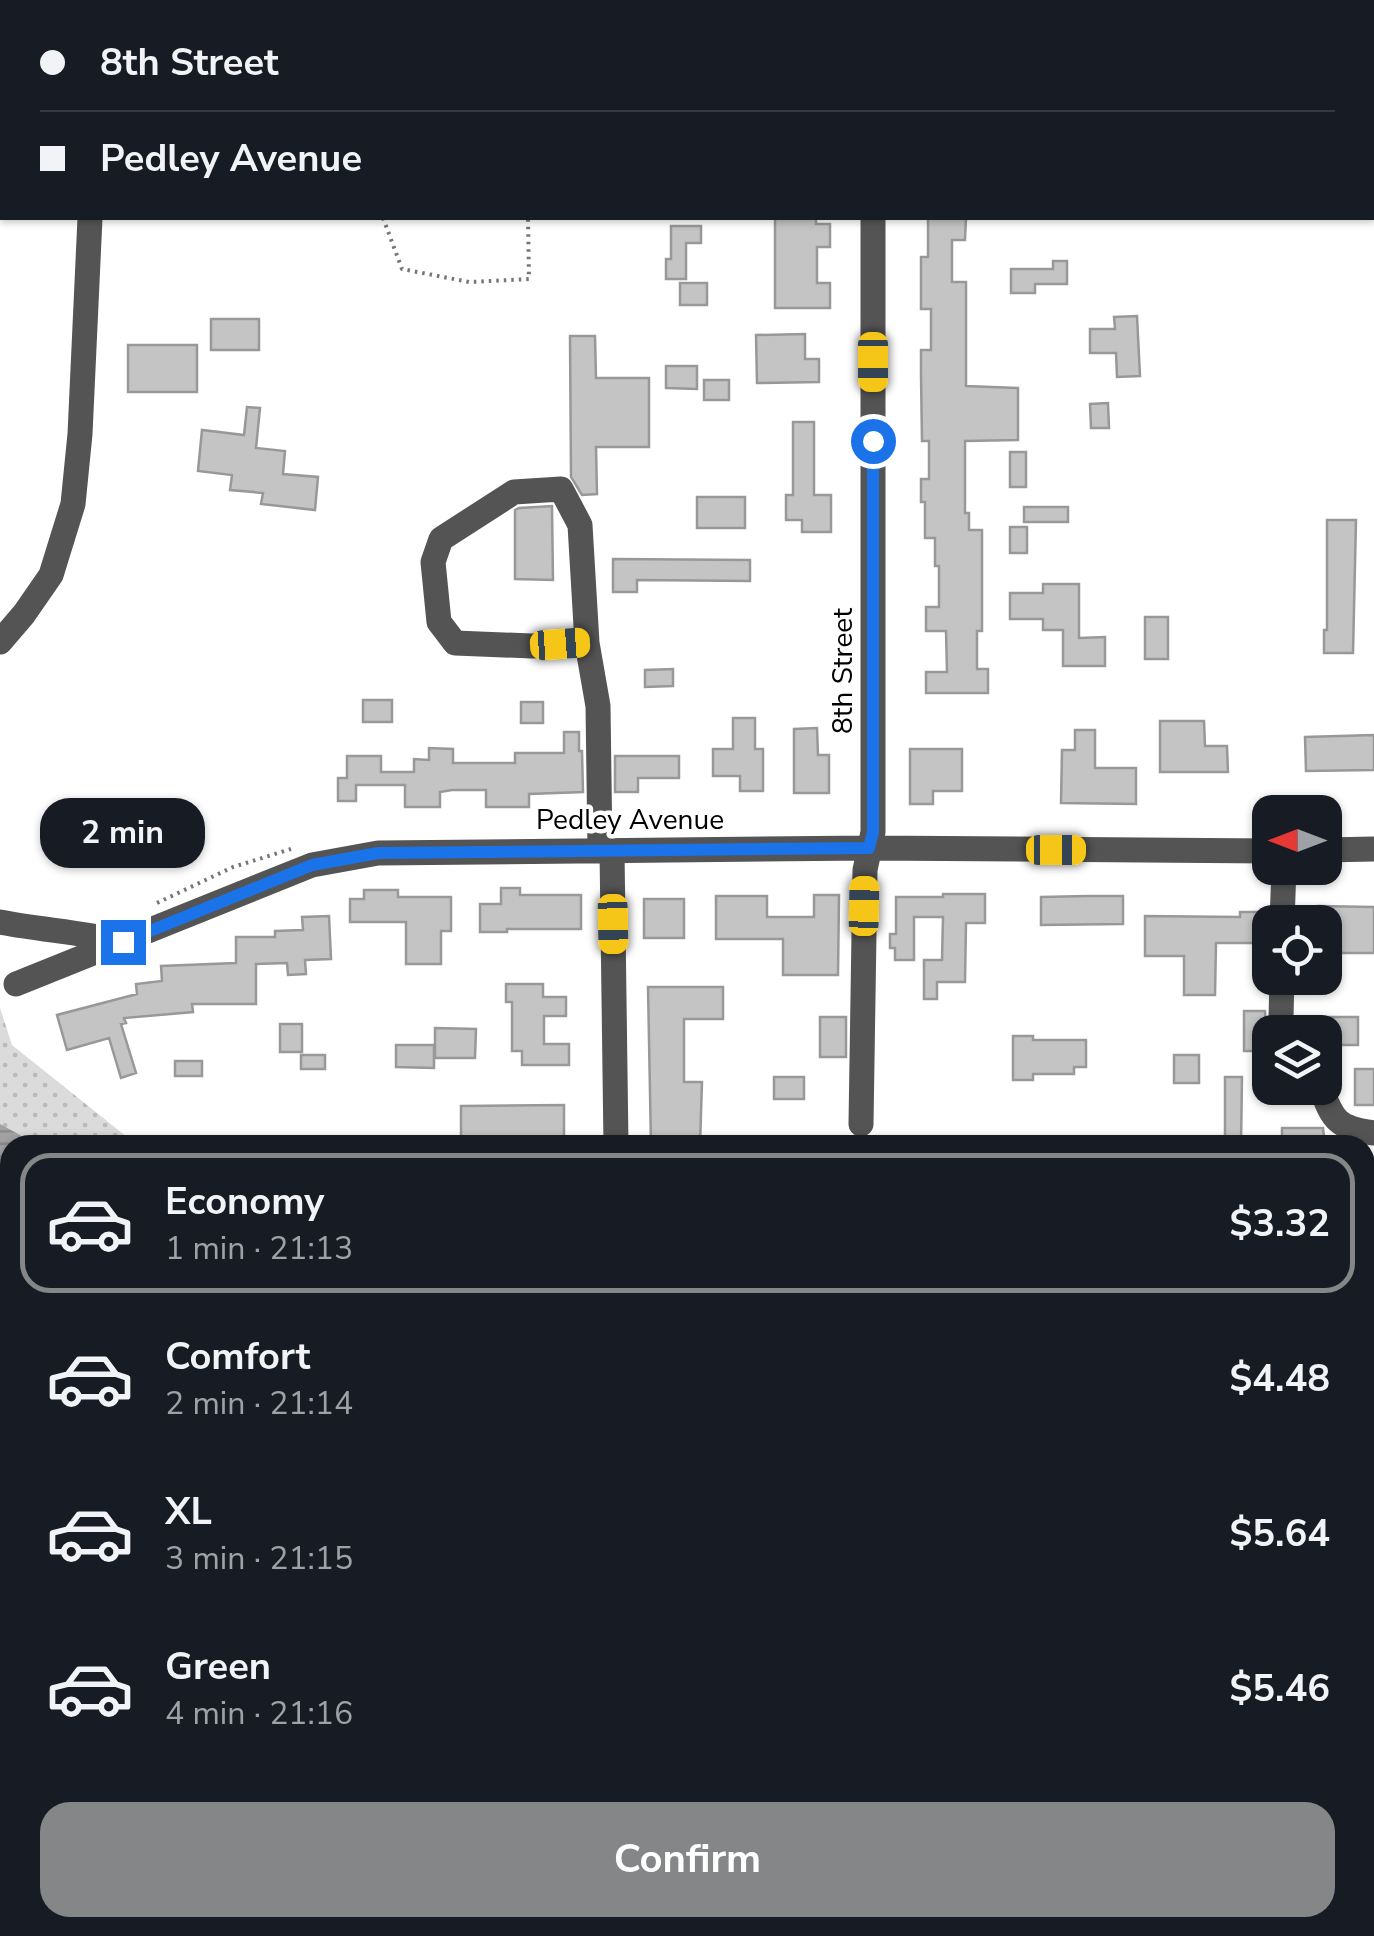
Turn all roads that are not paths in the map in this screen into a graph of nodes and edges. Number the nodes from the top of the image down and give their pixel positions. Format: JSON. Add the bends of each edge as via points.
{"nodes":[{"id":1,"x":90,"y":220,"type":"edge"},
{"id":2,"x":873,"y":220,"type":"edge"},
{"id":3,"x":0,"y":642,"type":"edge"},
{"id":4,"x":588,"y":642,"type":"junction"},
{"id":5,"x":869,"y":848,"type":"junction"},
{"id":6,"x":1374,"y":849,"type":"edge"},
{"id":7,"x":1342,"y":850,"type":"edge"},
{"id":8,"x":606,"y":851,"type":"junction"},
{"id":9,"x":1252,"y":851,"type":"edge"},
{"id":10,"x":0,"y":922,"type":"edge"},
{"id":11,"x":123,"y":942,"type":"junction"},
{"id":12,"x":16,"y":984,"type":"dead end"},
{"id":13,"x":1327,"y":1105,"type":"edge"},
{"id":14,"x":861,"y":1124,"type":"dead end"},
{"id":15,"x":1374,"y":1132,"type":"edge"},
{"id":16,"x":616,"y":1135,"type":"edge"}],
"edges":[{"from":1,"to":3,"type":"street","via":[[73,504],[51,574]]},
{"from":2,"to":5,"type":"street","name":"8th Street"},
{"from":4,"to":4,"type":"street","via":[[580,525],[561,489],[514,492],[441,539],[433,562],[439,622],[455,643]]},
{"from":4,"to":8,"type":"street"},
{"from":5,"to":8,"type":"street","name":"Pedley Avenue"},
{"from":5,"to":9,"type":"street","name":"Pedley Avenue"},
{"from":5,"to":14,"type":"street","name":"8th Street"},
{"from":6,"to":7,"type":"street"},
{"from":8,"to":11,"type":"street","name":"Pedley Avenue","via":[[341,858]]},
{"from":8,"to":16,"type":"street"},
{"from":10,"to":11,"type":"street"},
{"from":11,"to":12,"type":"street","name":"Pedley Avenue"},
{"from":13,"to":15,"type":"street","via":[[1338,1124]]}]}
